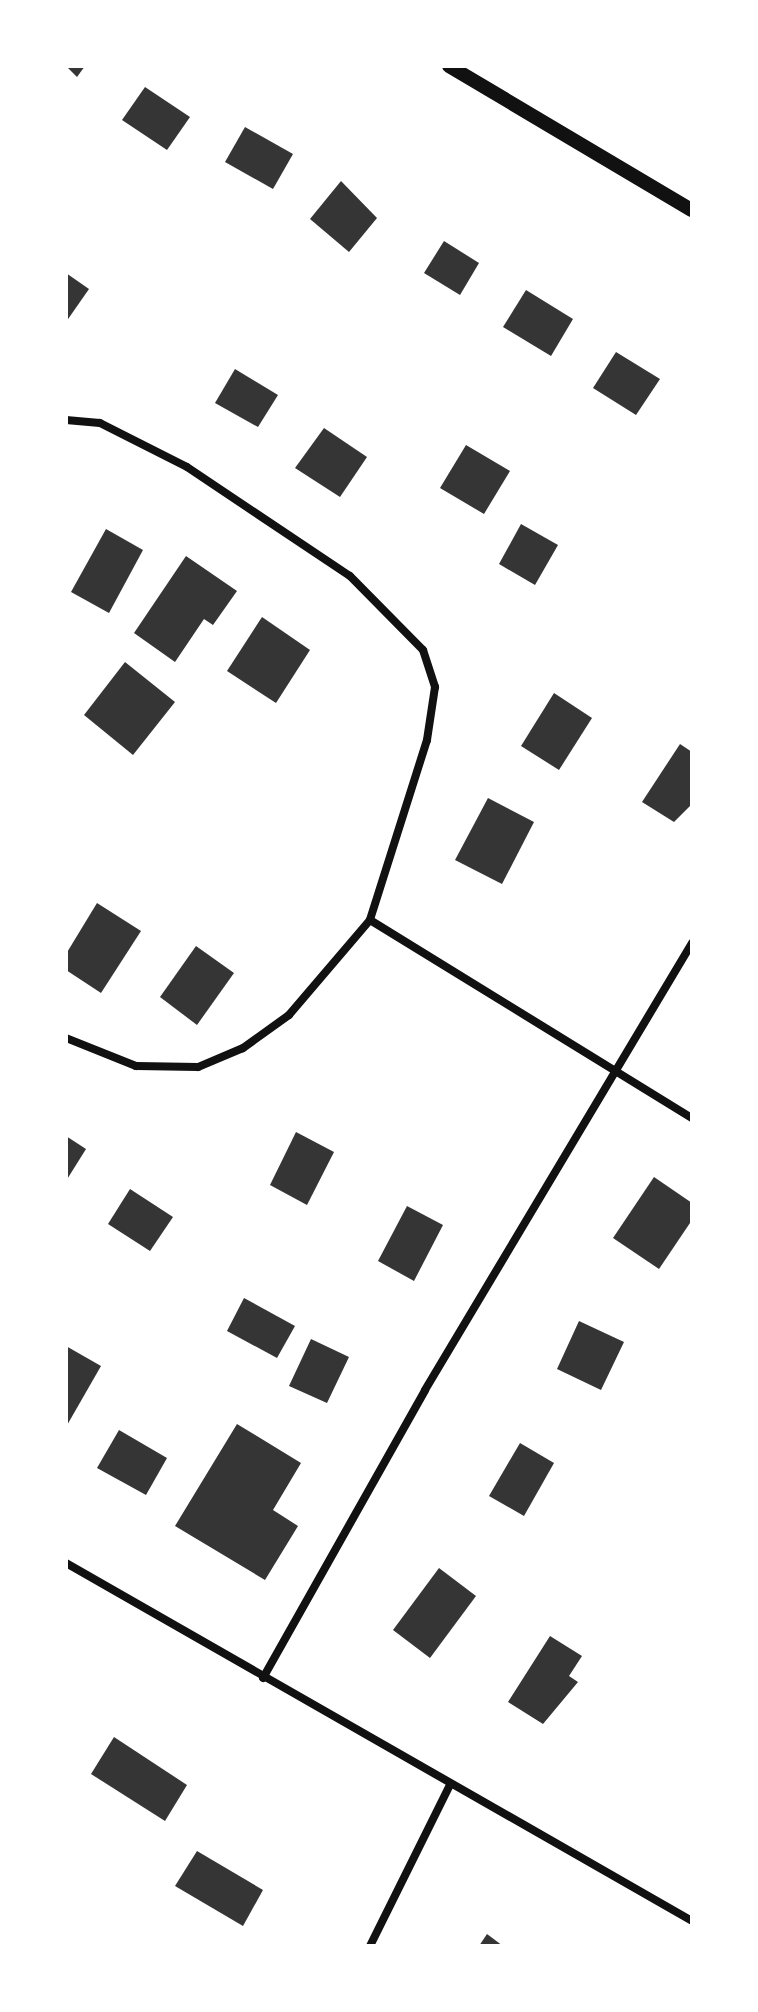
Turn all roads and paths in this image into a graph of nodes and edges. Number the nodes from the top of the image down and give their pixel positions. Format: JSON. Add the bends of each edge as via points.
{"nodes":[{"id":1,"x":449,"y":66,"type":"edge"},
{"id":2,"x":692,"y":210,"type":"edge"},
{"id":3,"x":66,"y":420,"type":"edge"},
{"id":4,"x":370,"y":920,"type":"junction"},
{"id":5,"x":692,"y":943,"type":"edge"},
{"id":6,"x":66,"y":1038,"type":"edge"},
{"id":7,"x":612,"y":1071,"type":"junction"},
{"id":8,"x":692,"y":1118,"type":"edge"},
{"id":9,"x":66,"y":1563,"type":"edge"},
{"id":10,"x":263,"y":1678,"type":"junction"},
{"id":11,"x":450,"y":1785,"type":"junction"},
{"id":12,"x":692,"y":1921,"type":"edge"},
{"id":13,"x":370,"y":1946,"type":"edge"}],
"edges":[{"from":1,"to":2,"type":"street"},
{"from":3,"to":4,"type":"street","via":[[100,423],[187,467],[350,576],[423,650],[435,687],[427,740]]},
{"from":4,"to":6,"type":"street","via":[[289,1015],[243,1048],[198,1067],[136,1066]]},
{"from":4,"to":7,"type":"street"},
{"from":5,"to":7,"type":"street"},
{"from":7,"to":8,"type":"street"},
{"from":7,"to":10,"type":"street"},
{"from":9,"to":10,"type":"street"},
{"from":10,"to":11,"type":"street"},
{"from":11,"to":12,"type":"street"},
{"from":11,"to":13,"type":"street"}]}
